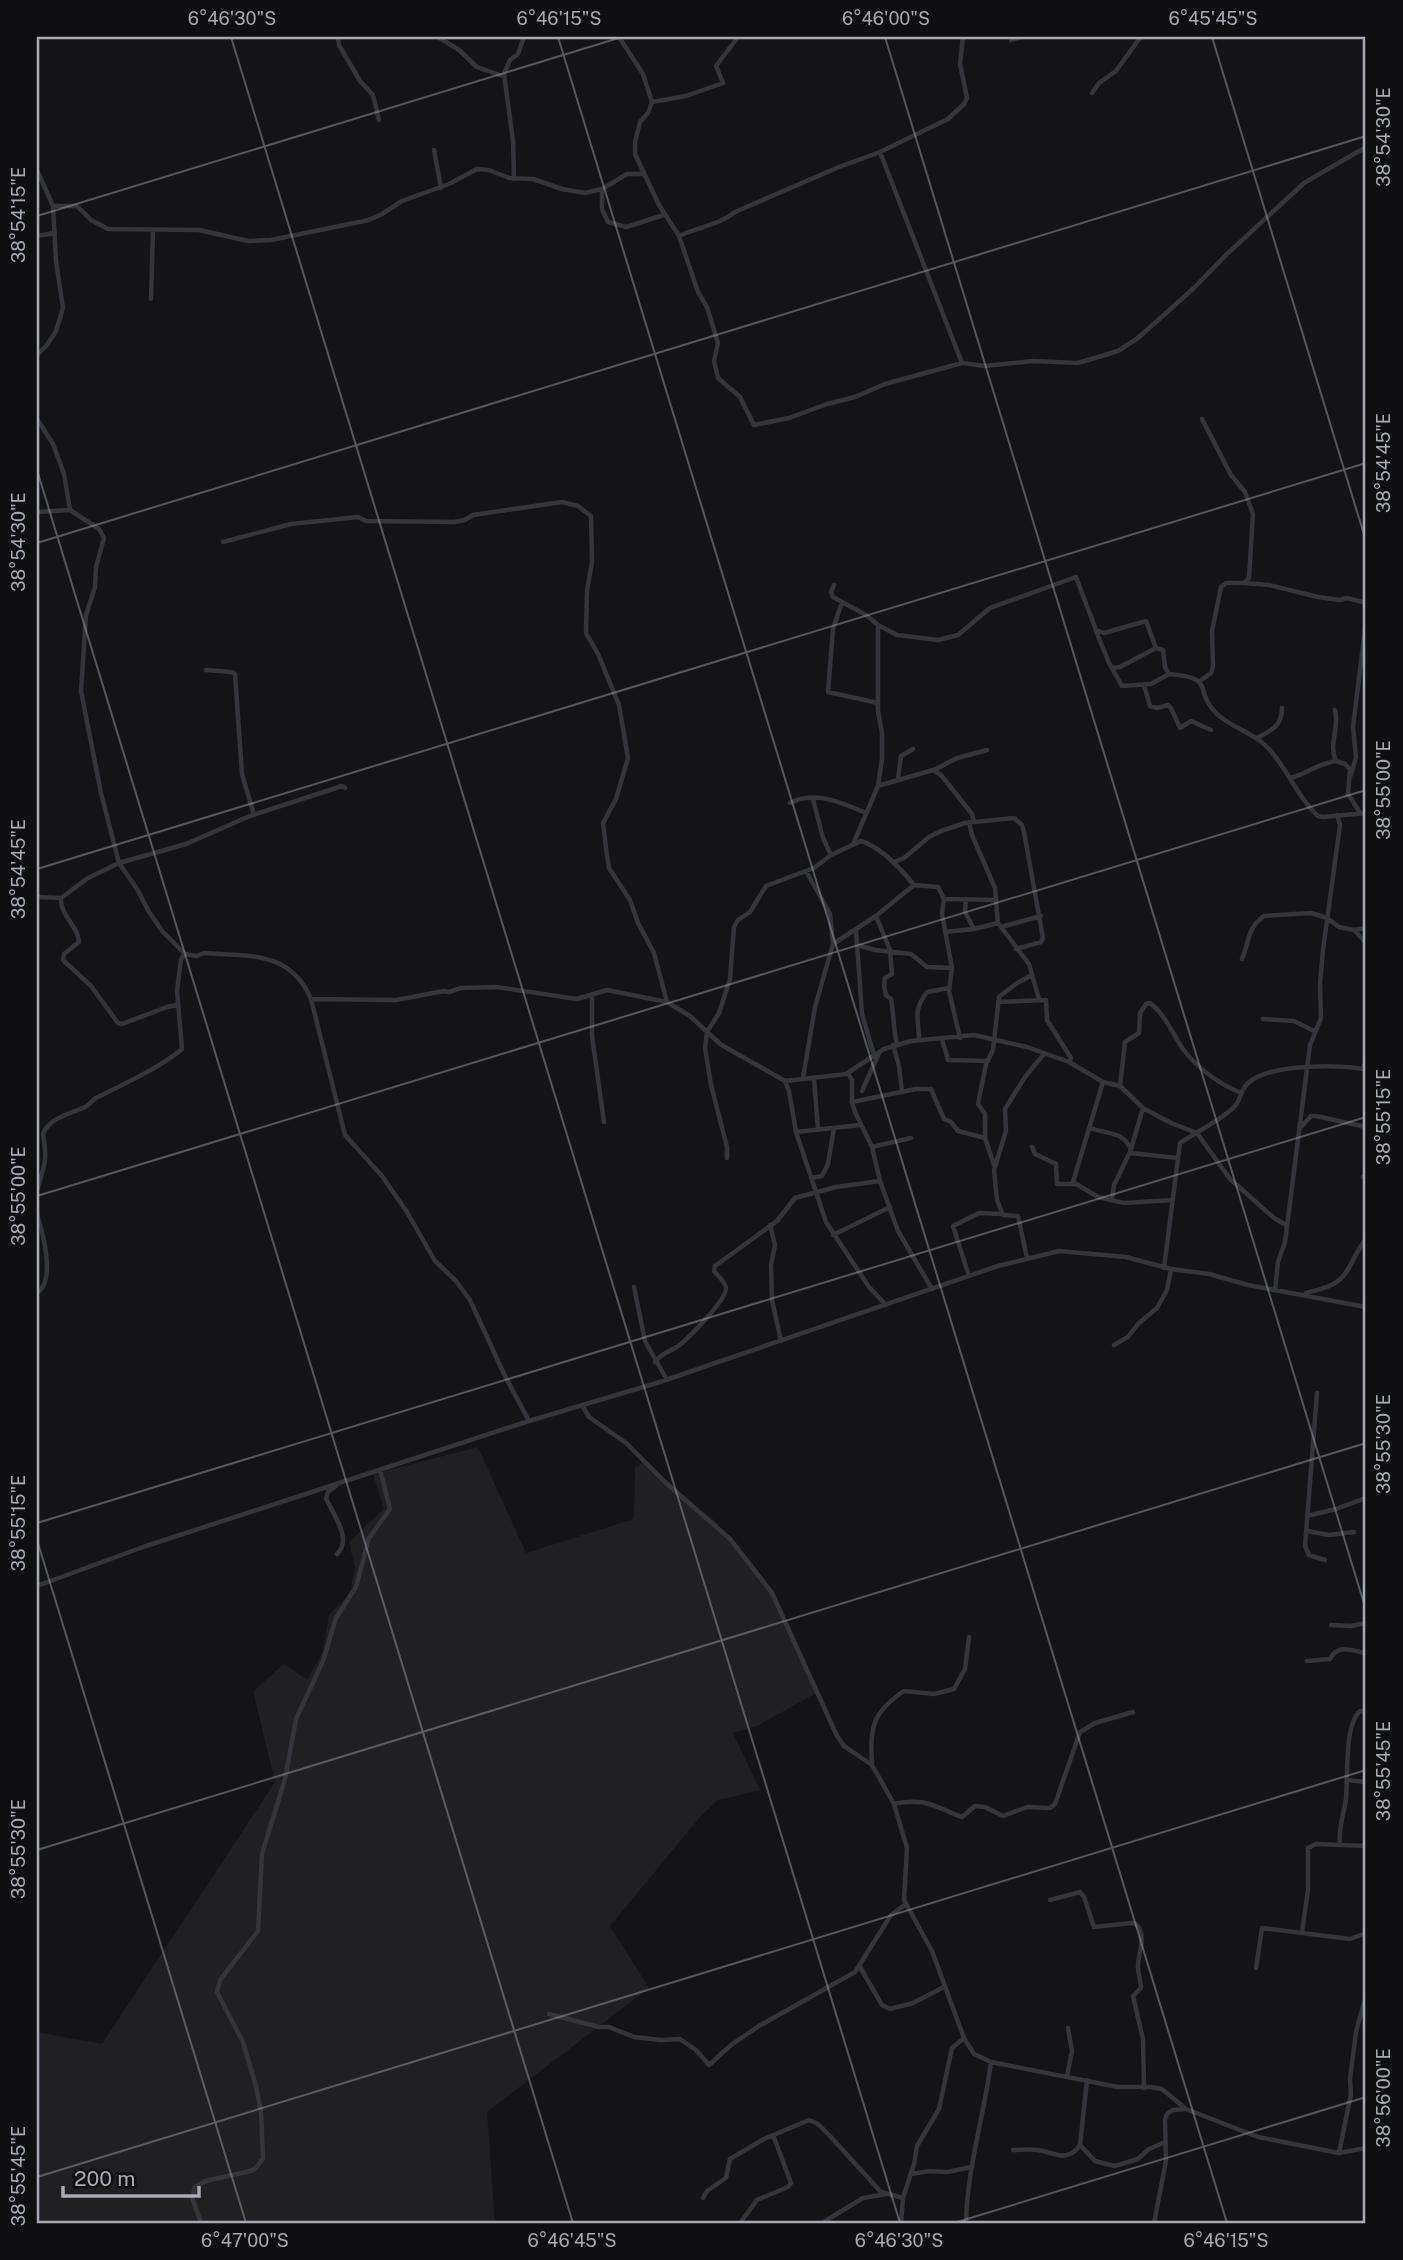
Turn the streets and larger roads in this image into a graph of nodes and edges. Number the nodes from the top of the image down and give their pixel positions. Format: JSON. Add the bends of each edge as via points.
{"nodes":[{"id":1,"x":338,"y":37,"type":"edge"},
{"id":2,"x":438,"y":37,"type":"edge"},
{"id":3,"x":524,"y":37,"type":"edge"},
{"id":4,"x":619,"y":37,"type":"edge"},
{"id":5,"x":738,"y":37,"type":"edge"},
{"id":6,"x":962,"y":37,"type":"edge"},
{"id":7,"x":1021,"y":37,"type":"edge"},
{"id":8,"x":1143,"y":37,"type":"edge"},
{"id":9,"x":1011,"y":40,"type":"dead end"},
{"id":10,"x":505,"y":77,"type":"junction"},
{"id":11,"x":1092,"y":93,"type":"dead end"},
{"id":12,"x":652,"y":102,"type":"junction"},
{"id":13,"x":379,"y":120,"type":"dead end"},
{"id":14,"x":1366,"y":147,"type":"edge"},
{"id":15,"x":434,"y":150,"type":"dead end"},
{"id":16,"x":880,"y":152,"type":"junction"},
{"id":17,"x":37,"y":170,"type":"edge"},
{"id":18,"x":644,"y":174,"type":"junction"},
{"id":19,"x":514,"y":179,"type":"junction"},
{"id":20,"x":441,"y":188,"type":"junction"},
{"id":21,"x":601,"y":189,"type":"junction"},
{"id":22,"x":53,"y":206,"type":"junction"},
{"id":23,"x":665,"y":215,"type":"junction"},
{"id":24,"x":153,"y":231,"type":"junction"},
{"id":25,"x":55,"y":233,"type":"junction"},
{"id":26,"x":37,"y":236,"type":"edge"},
{"id":27,"x":679,"y":236,"type":"junction"},
{"id":28,"x":151,"y":299,"type":"dead end"},
{"id":29,"x":37,"y":355,"type":"edge"},
{"id":30,"x":962,"y":363,"type":"junction"},
{"id":31,"x":37,"y":419,"type":"edge"},
{"id":32,"x":1202,"y":419,"type":"dead end"},
{"id":33,"x":70,"y":510,"type":"junction"},
{"id":34,"x":37,"y":512,"type":"edge"},
{"id":35,"x":223,"y":542,"type":"dead end"},
{"id":36,"x":1244,"y":583,"type":"junction"},
{"id":37,"x":834,"y":585,"type":"dead end"},
{"id":38,"x":842,"y":602,"type":"junction"},
{"id":39,"x":1366,"y":603,"type":"edge"},
{"id":40,"x":1366,"y":621,"type":"edge"},
{"id":41,"x":878,"y":625,"type":"junction"},
{"id":42,"x":1096,"y":630,"type":"junction"},
{"id":43,"x":1156,"y":648,"type":"junction"},
{"id":44,"x":1112,"y":668,"type":"junction"},
{"id":45,"x":206,"y":670,"type":"dead end"},
{"id":46,"x":1169,"y":674,"type":"junction"},
{"id":47,"x":1200,"y":681,"type":"junction"},
{"id":48,"x":1144,"y":685,"type":"junction"},
{"id":49,"x":878,"y":703,"type":"junction"},
{"id":50,"x":1282,"y":708,"type":"dead end"},
{"id":51,"x":1335,"y":710,"type":"dead end"},
{"id":52,"x":1211,"y":730,"type":"dead end"},
{"id":53,"x":1256,"y":738,"type":"junction"},
{"id":54,"x":913,"y":750,"type":"dead end"},
{"id":55,"x":987,"y":750,"type":"dead end"},
{"id":56,"x":1336,"y":761,"type":"junction"},
{"id":57,"x":933,"y":770,"type":"junction"},
{"id":58,"x":1351,"y":775,"type":"junction"},
{"id":59,"x":1291,"y":778,"type":"junction"},
{"id":60,"x":898,"y":779,"type":"junction"},
{"id":61,"x":878,"y":786,"type":"junction"},
{"id":62,"x":345,"y":788,"type":"dead end"},
{"id":63,"x":813,"y":799,"type":"junction"},
{"id":64,"x":790,"y":803,"type":"dead end"},
{"id":65,"x":1363,"y":812,"type":"edge"},
{"id":66,"x":866,"y":813,"type":"junction"},
{"id":67,"x":1346,"y":814,"type":"junction"},
{"id":68,"x":254,"y":815,"type":"junction"},
{"id":69,"x":1337,"y":815,"type":"junction"},
{"id":70,"x":1340,"y":821,"type":"junction"},
{"id":71,"x":971,"y":822,"type":"junction"},
{"id":72,"x":853,"y":842,"type":"junction"},
{"id":73,"x":831,"y":855,"type":"junction"},
{"id":74,"x":119,"y":863,"type":"junction"},
{"id":75,"x":893,"y":863,"type":"junction"},
{"id":76,"x":806,"y":872,"type":"junction"},
{"id":77,"x":914,"y":885,"type":"junction"},
{"id":78,"x":37,"y":897,"type":"edge"},
{"id":79,"x":61,"y":898,"type":"junction"},
{"id":80,"x":944,"y":899,"type":"junction"},
{"id":81,"x":966,"y":899,"type":"junction"},
{"id":82,"x":996,"y":900,"type":"junction"},
{"id":83,"x":876,"y":916,"type":"junction"},
{"id":84,"x":1041,"y":916,"type":"junction"},
{"id":85,"x":1327,"y":919,"type":"junction"},
{"id":86,"x":1000,"y":925,"type":"junction"},
{"id":87,"x":1335,"y":926,"type":"junction"},
{"id":88,"x":1366,"y":928,"type":"edge"},
{"id":89,"x":974,"y":929,"type":"junction"},
{"id":90,"x":1326,"y":929,"type":"junction"},
{"id":91,"x":856,"y":930,"type":"junction"},
{"id":92,"x":1354,"y":930,"type":"junction"},
{"id":93,"x":946,"y":932,"type":"junction"},
{"id":94,"x":1366,"y":943,"type":"edge"},
{"id":95,"x":833,"y":944,"type":"junction"},
{"id":96,"x":857,"y":945,"type":"junction"},
{"id":97,"x":1016,"y":949,"type":"junction"},
{"id":98,"x":890,"y":950,"type":"junction"},
{"id":99,"x":185,"y":954,"type":"junction"},
{"id":100,"x":1241,"y":959,"type":"dead end"},
{"id":101,"x":951,"y":968,"type":"junction"},
{"id":102,"x":1032,"y":975,"type":"junction"},
{"id":103,"x":949,"y":988,"type":"junction"},
{"id":104,"x":592,"y":994,"type":"junction"},
{"id":105,"x":311,"y":999,"type":"junction"},
{"id":106,"x":1039,"y":999,"type":"junction"},
{"id":107,"x":667,"y":1002,"type":"junction"},
{"id":108,"x":998,"y":1002,"type":"junction"},
{"id":109,"x":177,"y":1005,"type":"junction"},
{"id":110,"x":1263,"y":1019,"type":"dead end"},
{"id":111,"x":1366,"y":1025,"type":"edge"},
{"id":112,"x":1314,"y":1031,"type":"junction"},
{"id":113,"x":707,"y":1032,"type":"junction"},
{"id":114,"x":960,"y":1038,"type":"junction"},
{"id":115,"x":942,"y":1039,"type":"junction"},
{"id":116,"x":919,"y":1040,"type":"junction"},
{"id":117,"x":994,"y":1041,"type":"junction"},
{"id":118,"x":1366,"y":1044,"type":"edge"},
{"id":119,"x":895,"y":1045,"type":"junction"},
{"id":120,"x":880,"y":1051,"type":"junction"},
{"id":121,"x":1044,"y":1054,"type":"junction"},
{"id":122,"x":874,"y":1055,"type":"junction"},
{"id":123,"x":988,"y":1061,"type":"junction"},
{"id":124,"x":1366,"y":1061,"type":"edge"},
{"id":125,"x":1069,"y":1062,"type":"junction"},
{"id":126,"x":1307,"y":1068,"type":"junction"},
{"id":127,"x":1365,"y":1068,"type":"edge"},
{"id":128,"x":848,"y":1073,"type":"junction"},
{"id":129,"x":803,"y":1078,"type":"junction"},
{"id":130,"x":814,"y":1078,"type":"junction"},
{"id":131,"x":785,"y":1081,"type":"junction"},
{"id":132,"x":1103,"y":1082,"type":"junction"},
{"id":133,"x":1120,"y":1086,"type":"junction"},
{"id":134,"x":862,"y":1091,"type":"dead end"},
{"id":135,"x":902,"y":1092,"type":"junction"},
{"id":136,"x":1241,"y":1093,"type":"junction"},
{"id":137,"x":852,"y":1102,"type":"junction"},
{"id":138,"x":1143,"y":1108,"type":"junction"},
{"id":139,"x":604,"y":1122,"type":"dead end"},
{"id":140,"x":860,"y":1125,"type":"junction"},
{"id":141,"x":1366,"y":1127,"type":"edge"},
{"id":142,"x":834,"y":1128,"type":"junction"},
{"id":143,"x":1090,"y":1128,"type":"junction"},
{"id":144,"x":1299,"y":1129,"type":"junction"},
{"id":145,"x":818,"y":1130,"type":"junction"},
{"id":146,"x":796,"y":1132,"type":"junction"},
{"id":147,"x":1196,"y":1133,"type":"junction"},
{"id":148,"x":911,"y":1138,"type":"dead end"},
{"id":149,"x":985,"y":1138,"type":"junction"},
{"id":150,"x":872,"y":1147,"type":"junction"},
{"id":151,"x":1032,"y":1147,"type":"dead end"},
{"id":152,"x":1130,"y":1152,"type":"junction"},
{"id":153,"x":727,"y":1158,"type":"dead end"},
{"id":154,"x":1178,"y":1158,"type":"junction"},
{"id":155,"x":995,"y":1168,"type":"junction"},
{"id":156,"x":811,"y":1178,"type":"junction"},
{"id":157,"x":880,"y":1181,"type":"junction"},
{"id":158,"x":1076,"y":1184,"type":"junction"},
{"id":159,"x":37,"y":1191,"type":"edge"},
{"id":160,"x":816,"y":1192,"type":"junction"},
{"id":161,"x":1112,"y":1199,"type":"junction"},
{"id":162,"x":1173,"y":1200,"type":"junction"},
{"id":163,"x":890,"y":1208,"type":"junction"},
{"id":164,"x":37,"y":1215,"type":"edge"},
{"id":165,"x":1003,"y":1215,"type":"junction"},
{"id":166,"x":770,"y":1225,"type":"junction"},
{"id":167,"x":1286,"y":1226,"type":"junction"},
{"id":168,"x":833,"y":1235,"type":"junction"},
{"id":169,"x":1366,"y":1238,"type":"edge"},
{"id":170,"x":1027,"y":1258,"type":"junction"},
{"id":171,"x":1164,"y":1268,"type":"junction"},
{"id":172,"x":1171,"y":1269,"type":"junction"},
{"id":173,"x":969,"y":1276,"type":"junction"},
{"id":174,"x":634,"y":1287,"type":"dead end"},
{"id":175,"x":932,"y":1289,"type":"junction"},
{"id":176,"x":1275,"y":1290,"type":"junction"},
{"id":177,"x":37,"y":1293,"type":"edge"},
{"id":178,"x":1301,"y":1294,"type":"junction"},
{"id":179,"x":886,"y":1305,"type":"junction"},
{"id":180,"x":1366,"y":1307,"type":"edge"},
{"id":181,"x":781,"y":1340,"type":"junction"},
{"id":182,"x":1114,"y":1345,"type":"dead end"},
{"id":183,"x":655,"y":1362,"type":"junction"},
{"id":184,"x":667,"y":1380,"type":"junction"},
{"id":185,"x":1317,"y":1393,"type":"dead end"},
{"id":186,"x":582,"y":1405,"type":"junction"},
{"id":187,"x":529,"y":1421,"type":"junction"},
{"id":188,"x":380,"y":1470,"type":"junction"},
{"id":189,"x":341,"y":1483,"type":"junction"},
{"id":190,"x":1366,"y":1498,"type":"edge"},
{"id":191,"x":1307,"y":1516,"type":"junction"},
{"id":192,"x":1307,"y":1531,"type":"junction"},
{"id":193,"x":1354,"y":1532,"type":"dead end"},
{"id":194,"x":337,"y":1554,"type":"dead end"},
{"id":195,"x":1325,"y":1560,"type":"dead end"},
{"id":196,"x":37,"y":1586,"type":"edge"},
{"id":197,"x":1366,"y":1623,"type":"edge"},
{"id":198,"x":1331,"y":1625,"type":"dead end"},
{"id":199,"x":969,"y":1637,"type":"dead end"},
{"id":200,"x":1366,"y":1653,"type":"edge"},
{"id":201,"x":1307,"y":1661,"type":"dead end"},
{"id":202,"x":1366,"y":1712,"type":"edge"},
{"id":203,"x":1133,"y":1713,"type":"dead end"},
{"id":204,"x":872,"y":1765,"type":"junction"},
{"id":205,"x":1347,"y":1780,"type":"junction"},
{"id":206,"x":1366,"y":1782,"type":"edge"},
{"id":207,"x":894,"y":1804,"type":"junction"},
{"id":208,"x":1340,"y":1844,"type":"junction"},
{"id":209,"x":1366,"y":1846,"type":"edge"},
{"id":210,"x":1049,"y":1900,"type":"dead end"},
{"id":211,"x":906,"y":1904,"type":"junction"},
{"id":212,"x":1303,"y":1932,"type":"junction"},
{"id":213,"x":1366,"y":1933,"type":"edge"},
{"id":214,"x":860,"y":1967,"type":"junction"},
{"id":215,"x":1256,"y":1968,"type":"dead end"},
{"id":216,"x":944,"y":1987,"type":"junction"},
{"id":217,"x":1365,"y":1999,"type":"edge"},
{"id":218,"x":549,"y":2014,"type":"dead end"},
{"id":219,"x":1068,"y":2028,"type":"dead end"},
{"id":220,"x":964,"y":2038,"type":"junction"},
{"id":221,"x":990,"y":2062,"type":"junction"},
{"id":222,"x":1067,"y":2076,"type":"junction"},
{"id":223,"x":1087,"y":2080,"type":"junction"},
{"id":224,"x":1144,"y":2088,"type":"junction"},
{"id":225,"x":1186,"y":2109,"type":"junction"},
{"id":226,"x":773,"y":2135,"type":"junction"},
{"id":227,"x":1165,"y":2142,"type":"junction"},
{"id":228,"x":1080,"y":2145,"type":"junction"},
{"id":229,"x":1366,"y":2148,"type":"edge"},
{"id":230,"x":1013,"y":2150,"type":"dead end"},
{"id":231,"x":1339,"y":2153,"type":"junction"},
{"id":232,"x":972,"y":2167,"type":"junction"},
{"id":233,"x":910,"y":2174,"type":"junction"},
{"id":234,"x":886,"y":2194,"type":"junction"},
{"id":235,"x":703,"y":2198,"type":"dead end"},
{"id":236,"x":903,"y":2198,"type":"junction"},
{"id":237,"x":201,"y":2223,"type":"edge"},
{"id":238,"x":740,"y":2223,"type":"edge"},
{"id":239,"x":822,"y":2223,"type":"edge"},
{"id":240,"x":901,"y":2223,"type":"edge"},
{"id":241,"x":966,"y":2223,"type":"edge"},
{"id":242,"x":1154,"y":2223,"type":"edge"}],
"edges":[{"from":1,"to":13,"type":"street","via":[[360,81],[373,95]]},
{"from":2,"to":10,"type":"street","via":[[477,67]]},
{"from":3,"to":10,"type":"street"},
{"from":4,"to":12,"type":"street","via":[[643,74]]},
{"from":5,"to":12,"type":"street","via":[[716,66],[723,83]]},
{"from":6,"to":16,"type":"street","via":[[964,104],[935,127]]},
{"from":7,"to":9,"type":"street"},
{"from":8,"to":11,"type":"street"},
{"from":10,"to":19,"type":"street"},
{"from":12,"to":18,"type":"street","via":[[635,142]]},
{"from":14,"to":30,"type":"street","via":[[1304,183],[1194,288],[1118,351],[1077,363]]},
{"from":15,"to":20,"type":"street"},
{"from":16,"to":27,"type":"street","via":[[735,212],[724,221]]},
{"from":16,"to":30,"type":"street"},
{"from":17,"to":22,"type":"street"},
{"from":18,"to":21,"type":"street","via":[[622,176]]},
{"from":18,"to":23,"type":"street"},
{"from":19,"to":20,"type":"street","via":[[477,169]]},
{"from":19,"to":21,"type":"street","via":[[533,179],[576,192]]},
{"from":20,"to":24,"type":"street","via":[[415,195],[359,223],[271,240],[248,241],[199,230]]},
{"from":21,"to":23,"type":"street","via":[[601,209],[608,222],[626,227]]},
{"from":22,"to":24,"type":"street","via":[[77,206],[108,229]]},
{"from":22,"to":25,"type":"street"},
{"from":23,"to":27,"type":"street"},
{"from":24,"to":28,"type":"street"},
{"from":25,"to":26,"type":"street"},
{"from":25,"to":29,"type":"street","via":[[62,313],[51,339]]},
{"from":27,"to":30,"type":"street","via":[[717,340],[716,372],[740,397],[754,425]]},
{"from":31,"to":33,"type":"street","via":[[64,474]]},
{"from":32,"to":36,"type":"street","via":[[1253,514],[1251,566]]},
{"from":33,"to":34,"type":"street"},
{"from":33,"to":74,"type":"street","via":[[99,529],[104,538],[86,615],[80,691]]},
{"from":35,"to":107,"type":"street","via":[[291,524],[358,517],[366,521],[454,522],[473,514],[562,502],[587,510],[592,522],[592,562],[586,633],[619,705],[628,758],[617,799],[603,823],[607,856],[654,953]]},
{"from":36,"to":39,"type":"street"},
{"from":36,"to":47,"type":"street","via":[[1221,587],[1212,631],[1213,666]]},
{"from":37,"to":38,"type":"street","via":[[831,595]]},
{"from":38,"to":41,"type":"street"},
{"from":38,"to":49,"type":"street","via":[[834,629],[828,692]]},
{"from":40,"to":58,"type":"street"},
{"from":41,"to":42,"type":"street","via":[[897,635],[946,639],[958,635],[990,608],[1076,577]]},
{"from":41,"to":49,"type":"street"},
{"from":42,"to":43,"type":"street","via":[[1104,633],[1146,621]]},
{"from":42,"to":44,"type":"street"},
{"from":43,"to":44,"type":"street"},
{"from":43,"to":46,"type":"street","via":[[1163,650]]},
{"from":44,"to":48,"type":"street","via":[[1122,686]]},
{"from":45,"to":68,"type":"street","via":[[235,675],[242,775]]},
{"from":46,"to":47,"type":"street"},
{"from":46,"to":48,"type":"street"},
{"from":47,"to":53,"type":"street","via":[[1212,708]]},
{"from":48,"to":52,"type":"street","via":[[1150,706],[1168,705],[1180,729],[1191,721]]},
{"from":49,"to":61,"type":"street","via":[[882,741]]},
{"from":50,"to":53,"type":"street","via":[[1277,726]]},
{"from":51,"to":56,"type":"street"},
{"from":53,"to":59,"type":"street"},
{"from":54,"to":60,"type":"street","via":[[901,755]]},
{"from":55,"to":57,"type":"street"},
{"from":56,"to":58,"type":"street","via":[[1348,766]]},
{"from":56,"to":59,"type":"street"},
{"from":57,"to":60,"type":"street"},
{"from":57,"to":71,"type":"street","via":[[972,814]]},
{"from":58,"to":65,"type":"street","via":[[1348,794]]},
{"from":59,"to":69,"type":"street","via":[[1318,816]]},
{"from":60,"to":61,"type":"street"},
{"from":61,"to":66,"type":"street"},
{"from":62,"to":68,"type":"street"},
{"from":63,"to":64,"type":"street"},
{"from":63,"to":66,"type":"street","via":[[833,799]]},
{"from":63,"to":73,"type":"street"},
{"from":65,"to":67,"type":"street"},
{"from":66,"to":72,"type":"street"},
{"from":67,"to":69,"type":"street"},
{"from":67,"to":70,"type":"street"},
{"from":68,"to":74,"type":"street","via":[[204,838]]},
{"from":69,"to":70,"type":"street"},
{"from":70,"to":85,"type":"street"},
{"from":71,"to":75,"type":"street","via":[[934,834]]},
{"from":71,"to":82,"type":"street"},
{"from":71,"to":84,"type":"street","via":[[1019,821]]},
{"from":72,"to":73,"type":"street"},
{"from":72,"to":75,"type":"street","via":[[864,841]]},
{"from":73,"to":76,"type":"street"},
{"from":74,"to":79,"type":"street"},
{"from":74,"to":99,"type":"street","via":[[153,918]]},
{"from":75,"to":77,"type":"street"},
{"from":76,"to":95,"type":"street","via":[[830,914]]},
{"from":76,"to":113,"type":"street","via":[[766,886],[750,912],[736,923],[730,979]]},
{"from":77,"to":80,"type":"street","via":[[936,886]]},
{"from":77,"to":83,"type":"street"},
{"from":78,"to":79,"type":"street"},
{"from":79,"to":109,"type":"street","via":[[79,942],[63,960],[91,986],[118,1023]]},
{"from":80,"to":81,"type":"street"},
{"from":80,"to":93,"type":"street"},
{"from":81,"to":82,"type":"street"},
{"from":81,"to":89,"type":"street","via":[[965,912]]},
{"from":82,"to":86,"type":"street"},
{"from":83,"to":91,"type":"street"},
{"from":83,"to":98,"type":"street"},
{"from":84,"to":86,"type":"street"},
{"from":84,"to":97,"type":"street","via":[[1041,942]]},
{"from":85,"to":87,"type":"street"},
{"from":85,"to":90,"type":"street"},
{"from":85,"to":100,"type":"street","via":[[1303,913],[1264,916],[1249,932]]},
{"from":86,"to":89,"type":"street"},
{"from":86,"to":97,"type":"street"},
{"from":87,"to":90,"type":"street"},
{"from":87,"to":92,"type":"street"},
{"from":88,"to":92,"type":"street"},
{"from":89,"to":93,"type":"street"},
{"from":90,"to":112,"type":"street","via":[[1321,1014]]},
{"from":91,"to":95,"type":"street"},
{"from":91,"to":96,"type":"street"},
{"from":92,"to":94,"type":"street"},
{"from":93,"to":101,"type":"street"},
{"from":95,"to":129,"type":"street","via":[[815,1007]]},
{"from":96,"to":98,"type":"street"},
{"from":96,"to":122,"type":"street","via":[[862,1014]]},
{"from":97,"to":102,"type":"street"},
{"from":98,"to":101,"type":"street","via":[[915,956],[927,967]]},
{"from":98,"to":119,"type":"street","via":[[892,972],[884,986],[892,1003]]},
{"from":99,"to":105,"type":"street","via":[[274,960],[295,974]]},
{"from":99,"to":109,"type":"street"},
{"from":101,"to":103,"type":"street"},
{"from":102,"to":106,"type":"street"},
{"from":102,"to":108,"type":"street","via":[[1005,991]]},
{"from":103,"to":114,"type":"street"},
{"from":103,"to":116,"type":"street","via":[[927,992],[920,1002],[916,1012]]},
{"from":104,"to":105,"type":"street","via":[[568,999],[496,987],[461,988],[396,1000]]},
{"from":104,"to":107,"type":"street","via":[[607,990]]},
{"from":104,"to":139,"type":"street","via":[[592,1036]]},
{"from":105,"to":187,"type":"street","via":[[345,1135],[382,1176],[435,1261],[470,1300]]},
{"from":106,"to":108,"type":"street"},
{"from":106,"to":125,"type":"street","via":[[1046,1000],[1048,1020],[1072,1059]]},
{"from":107,"to":113,"type":"street"},
{"from":108,"to":117,"type":"street"},
{"from":109,"to":159,"type":"street","via":[[184,1045],[180,1051],[45,1128],[46,1161]]},
{"from":110,"to":112,"type":"street","via":[[1294,1021]]},
{"from":111,"to":118,"type":"street"},
{"from":112,"to":126,"type":"street"},
{"from":113,"to":131,"type":"street"},
{"from":113,"to":153,"type":"street","via":[[706,1055]]},
{"from":114,"to":115,"type":"street"},
{"from":114,"to":117,"type":"street","via":[[974,1035]]},
{"from":115,"to":116,"type":"street"},
{"from":115,"to":123,"type":"street","via":[[950,1061]]},
{"from":116,"to":119,"type":"street"},
{"from":117,"to":121,"type":"street"},
{"from":117,"to":123,"type":"street"},
{"from":119,"to":120,"type":"street"},
{"from":119,"to":135,"type":"street"},
{"from":120,"to":122,"type":"street"},
{"from":120,"to":134,"type":"street"},
{"from":121,"to":125,"type":"street"},
{"from":121,"to":155,"type":"street","via":[[1007,1102],[1006,1130]]},
{"from":122,"to":128,"type":"street"},
{"from":123,"to":149,"type":"street","via":[[978,1104],[985,1114]]},
{"from":124,"to":127,"type":"street"},
{"from":125,"to":132,"type":"street"},
{"from":126,"to":127,"type":"street"},
{"from":126,"to":136,"type":"street","via":[[1265,1075],[1247,1084]]},
{"from":126,"to":144,"type":"street"},
{"from":128,"to":130,"type":"street"},
{"from":128,"to":137,"type":"street"},
{"from":129,"to":130,"type":"street"},
{"from":129,"to":131,"type":"street"},
{"from":130,"to":145,"type":"street"},
{"from":131,"to":146,"type":"street"},
{"from":132,"to":133,"type":"street"},
{"from":132,"to":143,"type":"street"},
{"from":133,"to":136,"type":"street","via":[[1125,1042],[1139,1033],[1140,1013],[1148,1003],[1163,1016],[1191,1057],[1216,1081]]},
{"from":133,"to":138,"type":"street"},
{"from":135,"to":137,"type":"street"},
{"from":135,"to":149,"type":"street","via":[[931,1089],[944,1119],[958,1131]]},
{"from":136,"to":147,"type":"street","via":[[1233,1107]]},
{"from":137,"to":140,"type":"street"},
{"from":138,"to":147,"type":"street"},
{"from":138,"to":152,"type":"street"},
{"from":140,"to":142,"type":"street"},
{"from":140,"to":150,"type":"street"},
{"from":141,"to":144,"type":"street","via":[[1311,1116]]},
{"from":142,"to":145,"type":"street"},
{"from":142,"to":156,"type":"street","via":[[826,1169],[822,1176]]},
{"from":143,"to":152,"type":"street","via":[[1119,1136]]},
{"from":143,"to":158,"type":"street","via":[[1073,1179]]},
{"from":144,"to":167,"type":"street"},
{"from":145,"to":146,"type":"street"},
{"from":146,"to":156,"type":"street"},
{"from":147,"to":154,"type":"street","via":[[1180,1143]]},
{"from":147,"to":167,"type":"street","via":[[1230,1179]]},
{"from":148,"to":150,"type":"street"},
{"from":149,"to":155,"type":"street"},
{"from":150,"to":157,"type":"street"},
{"from":151,"to":158,"type":"street","via":[[1035,1154],[1056,1164],[1057,1184]]},
{"from":152,"to":154,"type":"street"},
{"from":152,"to":161,"type":"street"},
{"from":154,"to":162,"type":"street"},
{"from":155,"to":165,"type":"street"},
{"from":156,"to":160,"type":"street"},
{"from":157,"to":160,"type":"street"},
{"from":157,"to":163,"type":"street"},
{"from":158,"to":161,"type":"street","via":[[1098,1197]]},
{"from":160,"to":166,"type":"street","via":[[794,1199]]},
{"from":160,"to":168,"type":"street"},
{"from":161,"to":162,"type":"street","via":[[1124,1203]]},
{"from":162,"to":171,"type":"street"},
{"from":163,"to":168,"type":"street"},
{"from":163,"to":175,"type":"street","via":[[902,1241]]},
{"from":164,"to":177,"type":"street","via":[[47,1279]]},
{"from":165,"to":170,"type":"street","via":[[1018,1216]]},
{"from":165,"to":173,"type":"street","via":[[982,1212],[953,1226]]},
{"from":166,"to":181,"type":"street","via":[[775,1245],[772,1300]]},
{"from":166,"to":183,"type":"street","via":[[714,1267],[724,1283],[724,1296],[688,1338]]},
{"from":167,"to":176,"type":"street"},
{"from":168,"to":179,"type":"street"},
{"from":169,"to":178,"type":"street","via":[[1339,1282]]},
{"from":170,"to":171,"type":"street","via":[[1064,1251],[1126,1257]]},
{"from":170,"to":173,"type":"street"},
{"from":171,"to":172,"type":"street"},
{"from":172,"to":176,"type":"street"},
{"from":172,"to":182,"type":"street","via":[[1157,1308]]},
{"from":173,"to":175,"type":"street"},
{"from":174,"to":183,"type":"street","via":[[643,1334]]},
{"from":175,"to":179,"type":"street"},
{"from":176,"to":178,"type":"street"},
{"from":178,"to":180,"type":"street"},
{"from":179,"to":181,"type":"street"},
{"from":181,"to":184,"type":"street"},
{"from":183,"to":184,"type":"street"},
{"from":184,"to":186,"type":"street"},
{"from":185,"to":191,"type":"street"},
{"from":186,"to":187,"type":"street"},
{"from":186,"to":204,"type":"street","via":[[589,1417],[626,1443],[730,1539],[772,1593],[836,1736]]},
{"from":187,"to":188,"type":"street"},
{"from":188,"to":189,"type":"street"},
{"from":188,"to":237,"type":"street","via":[[390,1509],[369,1538],[356,1587],[336,1618],[323,1661],[296,1719],[285,1779],[262,1854],[258,1931],[217,1988],[243,2042],[256,2085],[263,2158],[250,2171],[195,2187],[192,2202]]},
{"from":189,"to":194,"type":"street","via":[[326,1498],[344,1540]]},
{"from":189,"to":196,"type":"street"},
{"from":190,"to":191,"type":"street"},
{"from":191,"to":192,"type":"street"},
{"from":192,"to":193,"type":"street","via":[[1329,1535]]},
{"from":192,"to":195,"type":"street","via":[[1306,1551]]},
{"from":197,"to":198,"type":"street"},
{"from":199,"to":204,"type":"street","via":[[965,1669],[954,1689],[934,1694],[904,1691],[874,1721]]},
{"from":200,"to":201,"type":"street","via":[[1338,1649],[1330,1659]]},
{"from":202,"to":205,"type":"street","via":[[1354,1718]]},
{"from":203,"to":207,"type":"street","via":[[1080,1732],[1050,1808],[1027,1807],[1003,1816],[975,1806],[962,1817],[925,1801]]},
{"from":204,"to":207,"type":"street"},
{"from":205,"to":206,"type":"street"},
{"from":205,"to":208,"type":"street"},
{"from":207,"to":211,"type":"street","via":[[907,1848]]},
{"from":208,"to":209,"type":"street"},
{"from":208,"to":212,"type":"street","via":[[1308,1848]]},
{"from":210,"to":224,"type":"street","via":[[1080,1892],[1094,1927],[1132,1923],[1140,1928],[1141,1988],[1133,1996],[1143,2039]]},
{"from":211,"to":214,"type":"street","via":[[891,1915]]},
{"from":211,"to":216,"type":"street","via":[[932,1951]]},
{"from":212,"to":213,"type":"street","via":[[1350,1939]]},
{"from":212,"to":215,"type":"street","via":[[1262,1928]]},
{"from":214,"to":216,"type":"street","via":[[882,2005],[890,2009]]},
{"from":214,"to":218,"type":"street","via":[[759,2026],[709,2064],[681,2039],[634,2037]]},
{"from":216,"to":220,"type":"street"},
{"from":217,"to":231,"type":"street"},
{"from":219,"to":222,"type":"street","via":[[1072,2051]]},
{"from":220,"to":221,"type":"street","via":[[974,2054]]},
{"from":220,"to":233,"type":"street","via":[[952,2048],[939,2109],[917,2146]]},
{"from":221,"to":222,"type":"street"},
{"from":221,"to":232,"type":"street"},
{"from":222,"to":223,"type":"street"},
{"from":223,"to":224,"type":"street"},
{"from":223,"to":228,"type":"street"},
{"from":224,"to":225,"type":"street","via":[[1162,2090]]},
{"from":225,"to":227,"type":"street","via":[[1167,2114]]},
{"from":225,"to":231,"type":"street","via":[[1258,2137]]},
{"from":226,"to":234,"type":"street","via":[[812,2121]]},
{"from":226,"to":235,"type":"street","via":[[730,2159],[726,2178]]},
{"from":226,"to":238,"type":"street","via":[[791,2183],[757,2200]]},
{"from":227,"to":228,"type":"street","via":[[1138,2159],[1115,2166],[1096,2161]]},
{"from":227,"to":242,"type":"street","via":[[1166,2161]]},
{"from":228,"to":230,"type":"street","via":[[1062,2157],[1038,2150]]},
{"from":229,"to":231,"type":"street"},
{"from":232,"to":233,"type":"street"},
{"from":232,"to":241,"type":"street"},
{"from":233,"to":236,"type":"street"},
{"from":234,"to":236,"type":"street"},
{"from":234,"to":239,"type":"street","via":[[863,2198]]},
{"from":236,"to":240,"type":"street"}]}
